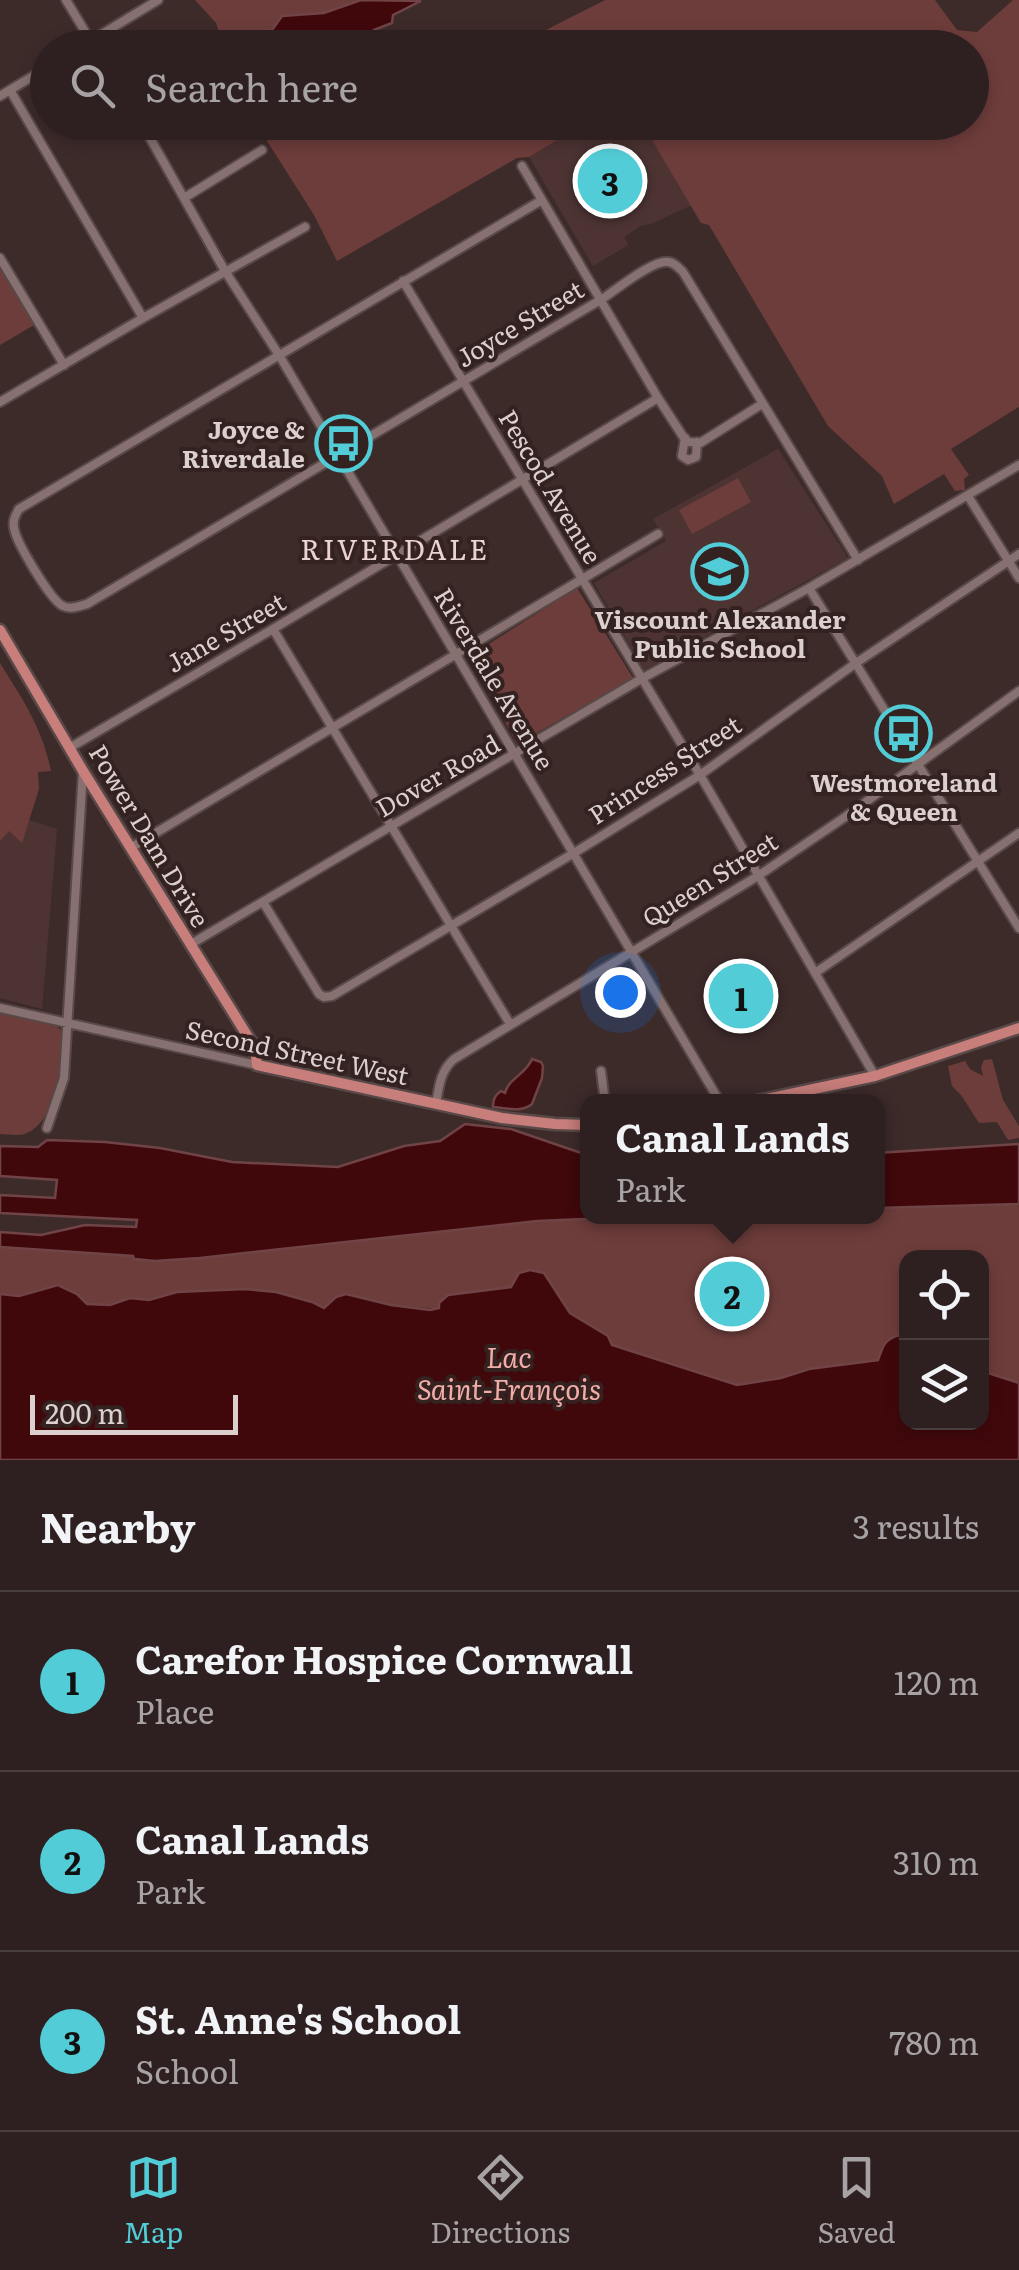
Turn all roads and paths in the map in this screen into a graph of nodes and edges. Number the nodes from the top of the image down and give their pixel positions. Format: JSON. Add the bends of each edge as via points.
{"nodes":[{"id":1,"x":66,"y":0,"type":"edge"},
{"id":2,"x":158,"y":0,"type":"edge"},
{"id":3,"x":84,"y":30,"type":"edge"},
{"id":4,"x":114,"y":30,"type":"edge"},
{"id":5,"x":30,"y":78,"type":"edge"},
{"id":6,"x":10,"y":90,"type":"junction"},
{"id":7,"x":0,"y":96,"type":"edge"},
{"id":8,"x":30,"y":124,"type":"edge"},
{"id":9,"x":39,"y":140,"type":"edge"},
{"id":10,"x":151,"y":140,"type":"edge"},
{"id":11,"x":262,"y":150,"type":"dead end"},
{"id":12,"x":522,"y":166,"type":"dead end"},
{"id":13,"x":184,"y":198,"type":"junction"},
{"id":14,"x":542,"y":200,"type":"junction"},
{"id":15,"x":305,"y":227,"type":"dead end"},
{"id":16,"x":0,"y":258,"type":"edge"},
{"id":17,"x":225,"y":271,"type":"junction"},
{"id":18,"x":404,"y":281,"type":"junction"},
{"id":19,"x":602,"y":299,"type":"junction"},
{"id":20,"x":143,"y":318,"type":"junction"},
{"id":21,"x":279,"y":355,"type":"junction"},
{"id":22,"x":64,"y":365,"type":"junction"},
{"id":23,"x":463,"y":381,"type":"junction"},
{"id":24,"x":658,"y":398,"type":"junction"},
{"id":25,"x":0,"y":402,"type":"edge"},
{"id":26,"x":762,"y":404,"type":"junction"},
{"id":27,"x":685,"y":438,"type":"junction"},
{"id":28,"x":697,"y":442,"type":"junction"},
{"id":29,"x":338,"y":456,"type":"junction"},
{"id":30,"x":1019,"y":465,"type":"edge"},
{"id":31,"x":522,"y":480,"type":"junction"},
{"id":32,"x":968,"y":496,"type":"junction"},
{"id":33,"x":658,"y":534,"type":"dead end"},
{"id":34,"x":1019,"y":554,"type":"edge"},
{"id":35,"x":398,"y":555,"type":"junction"},
{"id":36,"x":858,"y":560,"type":"junction"},
{"id":37,"x":1008,"y":561,"type":"junction"},
{"id":38,"x":582,"y":578,"type":"junction"},
{"id":39,"x":1019,"y":578,"type":"edge"},
{"id":40,"x":809,"y":588,"type":"junction"},
{"id":41,"x":273,"y":629,"type":"junction"},
{"id":42,"x":0,"y":630,"type":"edge"},
{"id":43,"x":456,"y":655,"type":"junction"},
{"id":44,"x":856,"y":663,"type":"junction"},
{"id":45,"x":641,"y":679,"type":"junction"},
{"id":46,"x":1019,"y":691,"type":"edge"},
{"id":47,"x":332,"y":729,"type":"junction"},
{"id":48,"x":71,"y":747,"type":"junction"},
{"id":49,"x":515,"y":754,"type":"junction"},
{"id":50,"x":917,"y":764,"type":"junction"},
{"id":51,"x":83,"y":771,"type":"junction"},
{"id":52,"x":700,"y":775,"type":"junction"},
{"id":53,"x":392,"y":826,"type":"junction"},
{"id":54,"x":1019,"y":832,"type":"edge"},
{"id":55,"x":132,"y":847,"type":"junction"},
{"id":56,"x":574,"y":853,"type":"junction"},
{"id":57,"x":978,"y":860,"type":"junction"},
{"id":58,"x":758,"y":876,"type":"junction"},
{"id":59,"x":263,"y":902,"type":"junction"},
{"id":60,"x":452,"y":926,"type":"junction"},
{"id":61,"x":1019,"y":928,"type":"edge"},
{"id":62,"x":191,"y":944,"type":"junction"},
{"id":63,"x":633,"y":952,"type":"junction"},
{"id":64,"x":815,"y":973,"type":"junction"},
{"id":65,"x":0,"y":1008,"type":"edge"},
{"id":66,"x":69,"y":1024,"type":"junction"},
{"id":67,"x":510,"y":1024,"type":"junction"},
{"id":68,"x":1019,"y":1028,"type":"edge"},
{"id":69,"x":257,"y":1065,"type":"junction"},
{"id":70,"x":601,"y":1071,"type":"dead end"},
{"id":71,"x":875,"y":1076,"type":"junction"},
{"id":72,"x":604,"y":1094,"type":"edge"},
{"id":73,"x":715,"y":1094,"type":"edge"},
{"id":74,"x":790,"y":1094,"type":"edge"},
{"id":75,"x":436,"y":1104,"type":"junction"},
{"id":76,"x":580,"y":1125,"type":"edge"},
{"id":77,"x":47,"y":1128,"type":"dead end"}],
"edges":[{"from":1,"to":3,"type":"street"},
{"from":2,"to":4,"type":"street"},
{"from":5,"to":6,"type":"street"},
{"from":6,"to":7,"type":"street"},
{"from":6,"to":8,"type":"street"},
{"from":9,"to":20,"type":"street"},
{"from":10,"to":13,"type":"street","name":"Riverdale Avenue"},
{"from":11,"to":13,"type":"street"},
{"from":12,"to":14,"type":"street"},
{"from":13,"to":17,"type":"street","name":"Riverdale Avenue"},
{"from":14,"to":18,"type":"street"},
{"from":14,"to":19,"type":"street"},
{"from":15,"to":17,"type":"street"},
{"from":16,"to":22,"type":"street"},
{"from":17,"to":20,"type":"street"},
{"from":17,"to":21,"type":"street","name":"Riverdale Avenue"},
{"from":18,"to":21,"type":"street"},
{"from":18,"to":23,"type":"street","name":"Pescod Avenue"},
{"from":19,"to":23,"type":"street","name":"Joyce Street"},
{"from":19,"to":24,"type":"street"},
{"from":19,"to":26,"type":"street","name":"Joyce Street","via":[[659,264],[675,265]]},
{"from":20,"to":22,"type":"street"},
{"from":21,"to":29,"type":"street","name":"Riverdale Avenue"},
{"from":21,"to":29,"type":"street","name":"Joyce Street","via":[[19,509],[14,528],[41,580],[64,607],[87,604]]},
{"from":22,"to":25,"type":"street"},
{"from":23,"to":29,"type":"street","name":"Joyce Street"},
{"from":23,"to":31,"type":"street","name":"Pescod Avenue"},
{"from":24,"to":27,"type":"street"},
{"from":24,"to":31,"type":"street","name":"Jane Street"},
{"from":26,"to":28,"type":"street"},
{"from":26,"to":36,"type":"street","name":"Joyce Street"},
{"from":27,"to":28,"type":"street"},
{"from":27,"to":28,"type":"street","via":[[682,456],[688,460],[696,457]]},
{"from":29,"to":35,"type":"street","name":"Riverdale Avenue"},
{"from":30,"to":32,"type":"street","name":"Dover Road"},
{"from":31,"to":35,"type":"street","name":"Jane Street"},
{"from":31,"to":38,"type":"street","name":"Pescod Avenue"},
{"from":32,"to":36,"type":"street","name":"Dover Road"},
{"from":32,"to":37,"type":"street"},
{"from":33,"to":38,"type":"street"},
{"from":34,"to":37,"type":"street","name":"Princess Street"},
{"from":35,"to":41,"type":"street","name":"Jane Street"},
{"from":35,"to":43,"type":"street","name":"Riverdale Avenue"},
{"from":36,"to":40,"type":"street","name":"Dover Road"},
{"from":37,"to":39,"type":"street"},
{"from":37,"to":44,"type":"street","name":"Princess Street"},
{"from":38,"to":43,"type":"street"},
{"from":38,"to":45,"type":"street","name":"Pescod Avenue"},
{"from":40,"to":44,"type":"street"},
{"from":40,"to":45,"type":"street","name":"Dover Road"},
{"from":41,"to":47,"type":"street"},
{"from":41,"to":48,"type":"street","name":"Jane Street"},
{"from":42,"to":48,"type":"main road","name":"Power Dam Drive"},
{"from":43,"to":47,"type":"street"},
{"from":43,"to":49,"type":"street","name":"Riverdale Avenue"},
{"from":44,"to":50,"type":"street"},
{"from":44,"to":52,"type":"street","name":"Princess Street"},
{"from":45,"to":49,"type":"street","name":"Dover Road"},
{"from":45,"to":52,"type":"street","name":"Pescod Avenue"},
{"from":46,"to":50,"type":"street","name":"Queen Street"},
{"from":47,"to":53,"type":"street"},
{"from":47,"to":55,"type":"street"},
{"from":48,"to":51,"type":"main road","name":"Power Dam Drive"},
{"from":49,"to":53,"type":"street","name":"Dover Road"},
{"from":49,"to":56,"type":"street","name":"Riverdale Avenue"},
{"from":50,"to":57,"type":"street"},
{"from":50,"to":58,"type":"street","name":"Queen Street"},
{"from":51,"to":55,"type":"main road","name":"Power Dam Drive"},
{"from":51,"to":66,"type":"street"},
{"from":52,"to":56,"type":"street","name":"Princess Street"},
{"from":52,"to":58,"type":"street","name":"Pescod Avenue"},
{"from":53,"to":59,"type":"street","name":"Dover Road"},
{"from":53,"to":60,"type":"street"},
{"from":54,"to":57,"type":"street"},
{"from":55,"to":62,"type":"main road","name":"Power Dam Drive"},
{"from":56,"to":60,"type":"street","name":"Princess Street"},
{"from":56,"to":63,"type":"street","name":"Riverdale Avenue"},
{"from":57,"to":61,"type":"street"},
{"from":57,"to":64,"type":"street"},
{"from":58,"to":63,"type":"street","name":"Queen Street"},
{"from":58,"to":64,"type":"street","name":"Pescod Avenue"},
{"from":59,"to":60,"type":"street","name":"Princess Street","via":[[321,996],[332,996]]},
{"from":59,"to":62,"type":"street","name":"Dover Road"},
{"from":60,"to":67,"type":"street"},
{"from":62,"to":69,"type":"main road","name":"Power Dam Drive","via":[[255,1048]]},
{"from":63,"to":67,"type":"street","name":"Queen Street"},
{"from":63,"to":73,"type":"street","name":"Riverdale Avenue"},
{"from":64,"to":71,"type":"street","name":"Pescod Avenue"},
{"from":65,"to":66,"type":"street","name":"Second Street West"},
{"from":66,"to":69,"type":"street","name":"Second Street West"},
{"from":66,"to":77,"type":"street","via":[[64,1078]]},
{"from":67,"to":75,"type":"street","name":"Queen Street","via":[[449,1062]]},
{"from":68,"to":71,"type":"main road"},
{"from":69,"to":75,"type":"main road","name":"Second Street West"},
{"from":70,"to":72,"type":"street"},
{"from":71,"to":74,"type":"main road"},
{"from":75,"to":76,"type":"main road","name":"Second Street West"}]}
